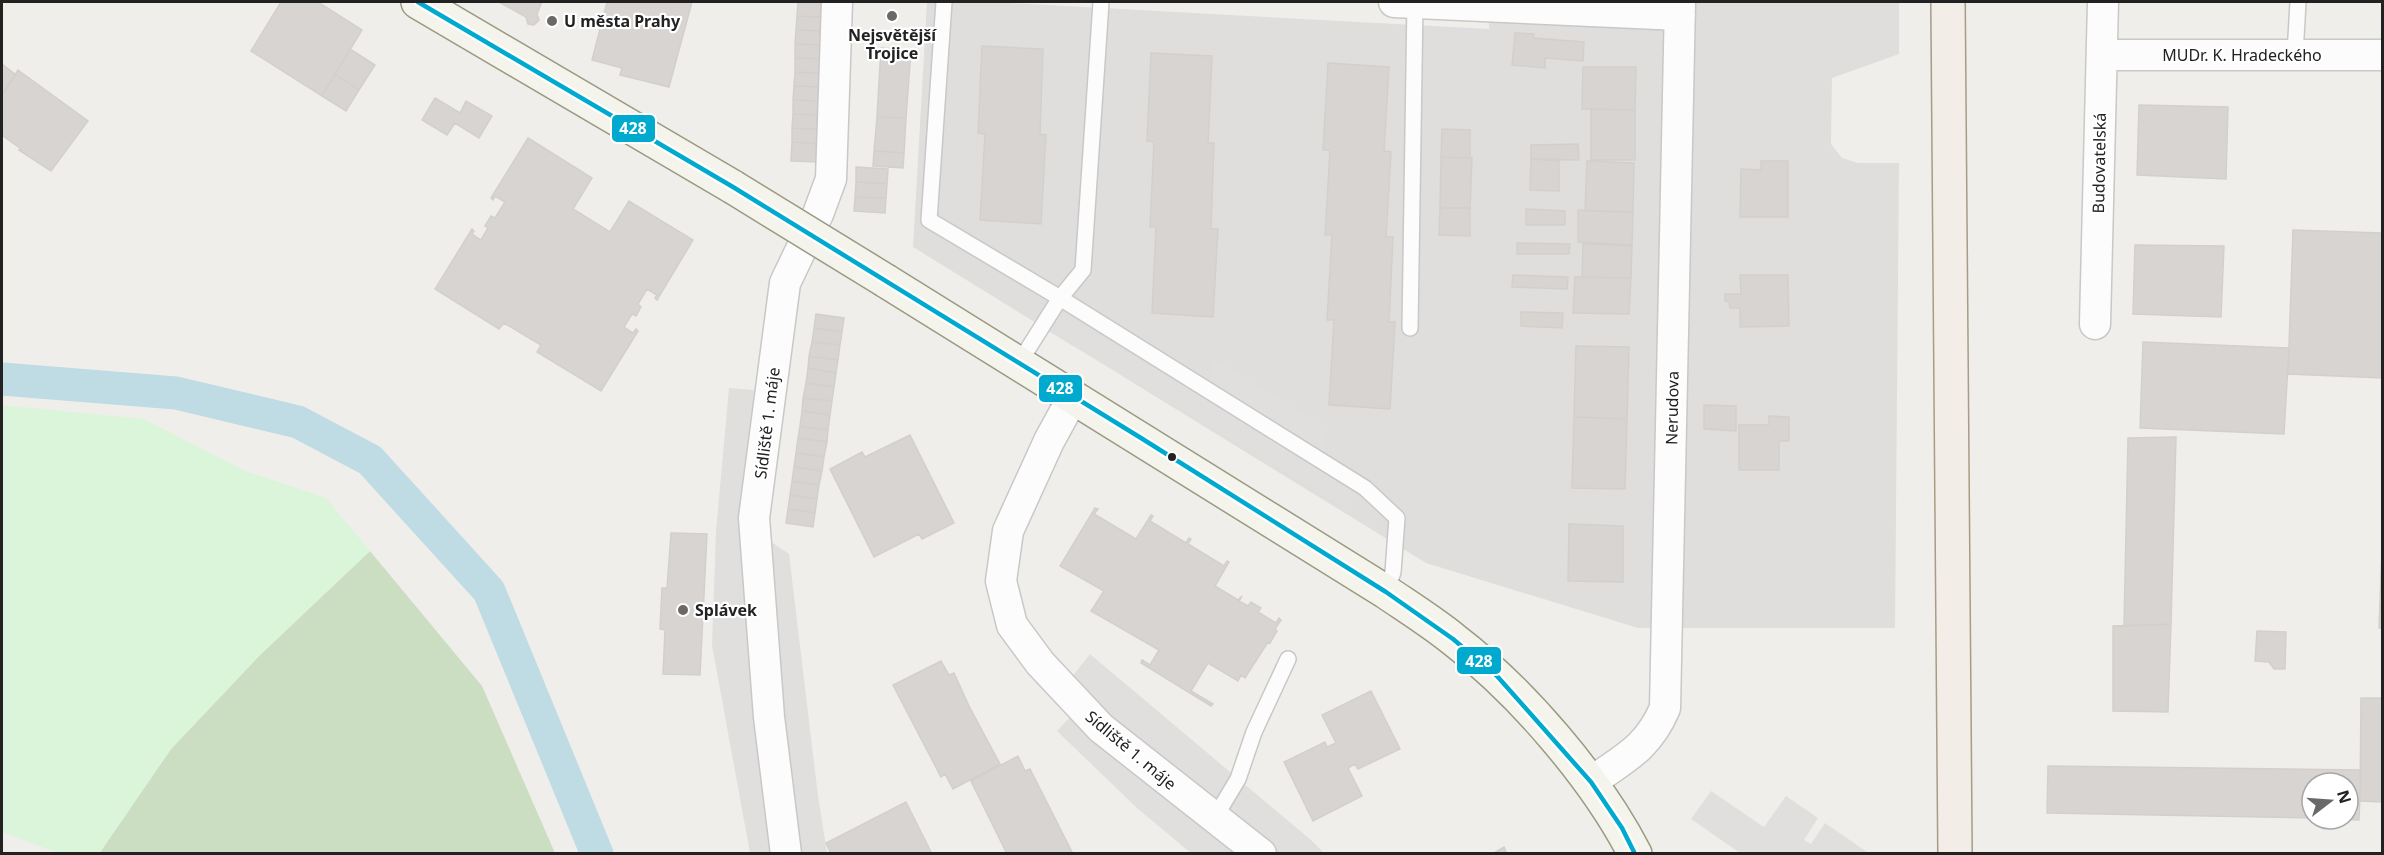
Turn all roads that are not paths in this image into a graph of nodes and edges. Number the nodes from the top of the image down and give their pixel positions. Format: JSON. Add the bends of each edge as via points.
{"nodes":[{"id":1,"x":418,"y":2,"type":"edge"},
{"id":2,"x":837,"y":2,"type":"edge"},
{"id":3,"x":944,"y":2,"type":"edge"},
{"id":4,"x":1101,"y":2,"type":"edge"},
{"id":5,"x":1405,"y":2,"type":"edge"},
{"id":6,"x":1948,"y":2,"type":"edge"},
{"id":7,"x":2103,"y":2,"type":"edge"},
{"id":8,"x":2298,"y":2,"type":"edge"},
{"id":9,"x":1680,"y":8,"type":"edge"},
{"id":10,"x":2295,"y":55,"type":"junction"},
{"id":11,"x":2382,"y":55,"type":"edge"},
{"id":12,"x":2102,"y":56,"type":"junction"},
{"id":13,"x":1060,"y":298,"type":"junction"},
{"id":14,"x":2095,"y":324,"type":"dead end"},
{"id":15,"x":1410,"y":328,"type":"dead end"},
{"id":16,"x":1019,"y":363,"type":"junction"},
{"id":17,"x":1073,"y":397,"type":"junction"},
{"id":18,"x":1386,"y":592,"type":"junction"},
{"id":19,"x":1288,"y":659,"type":"dead end"},
{"id":20,"x":1591,"y":783,"type":"junction"},
{"id":21,"x":1214,"y":819,"type":"junction"},
{"id":22,"x":786,"y":854,"type":"edge"},
{"id":23,"x":1261,"y":854,"type":"edge"},
{"id":24,"x":1635,"y":854,"type":"edge"},
{"id":25,"x":1955,"y":854,"type":"edge"}],
"edges":[{"from":1,"to":16,"type":"street","bridge":true,"via":[[733,187]]},
{"from":2,"to":22,"type":"street","name":"Sídliště 1. máje","via":[[831,179],[785,283],[754,518],[769,717]]},
{"from":3,"to":13,"type":"lane","via":[[930,220]]},
{"from":4,"to":13,"type":"lane","via":[[1083,270]]},
{"from":5,"to":9,"type":"street"},
{"from":5,"to":15,"type":"lane"},
{"from":6,"to":25,"type":"main road"},
{"from":7,"to":12,"type":"street","name":"Budovatelská"},
{"from":8,"to":10,"type":"lane"},
{"from":9,"to":20,"type":"street","name":"Nerudova","via":[[1665,708],[1640,748]]},
{"from":10,"to":11,"type":"street","name":"MUDr. K. Hradeckého"},
{"from":10,"to":12,"type":"street","name":"MUDr. K. Hradeckého"},
{"from":12,"to":14,"type":"street","name":"Budovatelská"},
{"from":13,"to":16,"type":"lane"},
{"from":13,"to":18,"type":"lane","via":[[1365,488],[1397,518],[1393,572]]},
{"from":16,"to":17,"type":"street"},
{"from":17,"to":18,"type":"street"},
{"from":17,"to":21,"type":"street","name":"Sídliště 1. máje","via":[[1008,531],[1001,581],[1012,626],[1040,663],[1101,728]]},
{"from":18,"to":20,"type":"street","via":[[1497,676]]},
{"from":19,"to":21,"type":"lane","via":[[1254,732],[1238,779]]},
{"from":20,"to":24,"type":"street"},
{"from":21,"to":23,"type":"street","name":"Sídliště 1. máje"}]}
